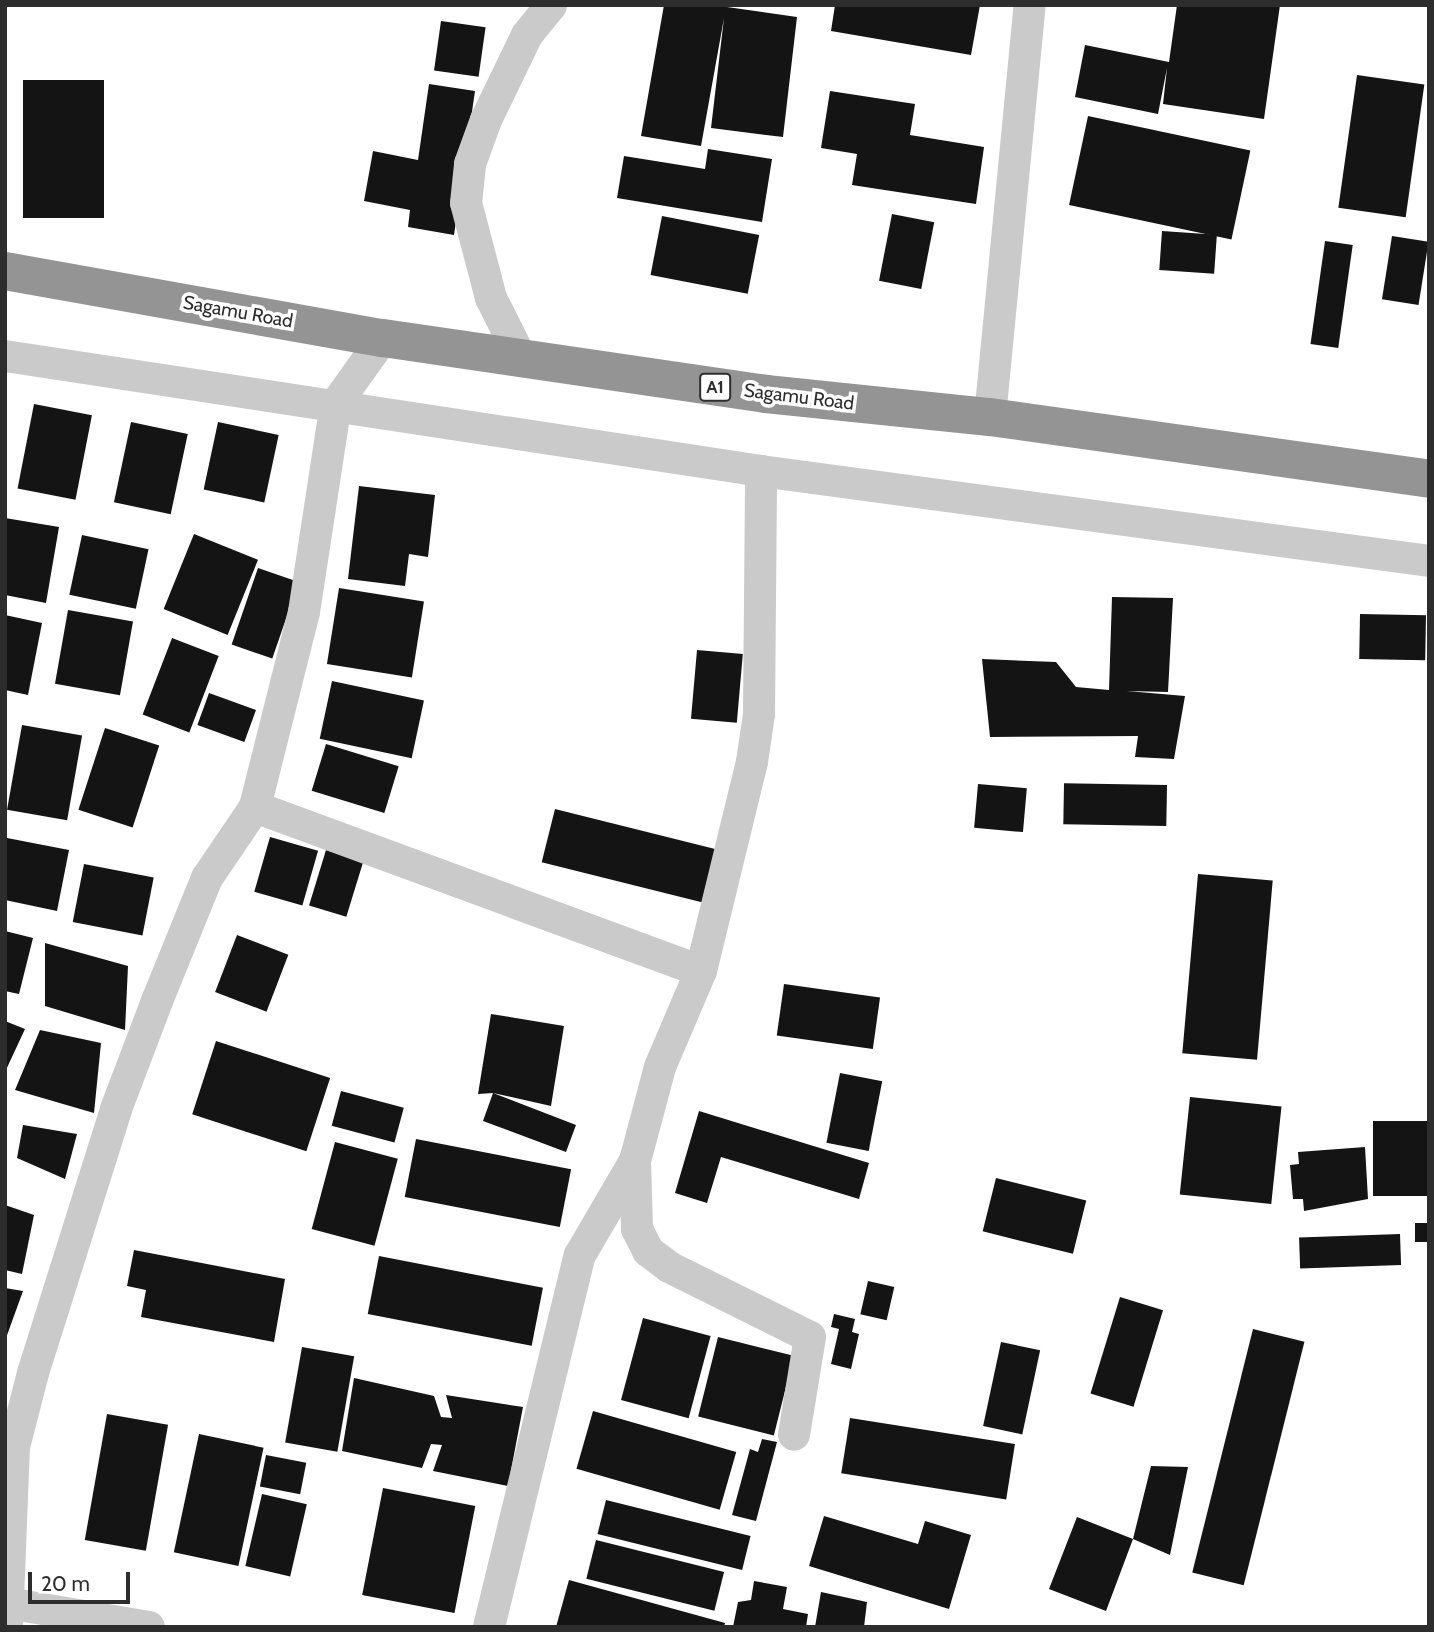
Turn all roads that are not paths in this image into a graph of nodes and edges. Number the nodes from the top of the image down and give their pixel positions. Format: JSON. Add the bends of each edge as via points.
{"nodes":[{"id":1,"x":551,"y":5,"type":"edge"},
{"id":2,"x":1030,"y":5,"type":"edge"},
{"id":3,"x":5,"y":271,"type":"edge"},
{"id":4,"x":383,"y":338,"type":"junction"},
{"id":5,"x":5,"y":356,"type":"edge"},
{"id":6,"x":521,"y":358,"type":"junction"},
{"id":7,"x":336,"y":404,"type":"junction"},
{"id":8,"x":990,"y":417,"type":"junction"},
{"id":9,"x":761,"y":471,"type":"junction"},
{"id":10,"x":1429,"y":479,"type":"edge"},
{"id":11,"x":1429,"y":561,"type":"edge"},
{"id":12,"x":255,"y":807,"type":"junction"},
{"id":13,"x":701,"y":971,"type":"junction"},
{"id":14,"x":635,"y":1161,"type":"junction"},
{"id":15,"x":794,"y":1435,"type":"dead end"},
{"id":16,"x":7,"y":1615,"type":"edge"},
{"id":17,"x":149,"y":1627,"type":"edge"},
{"id":18,"x":489,"y":1627,"type":"edge"}],
"edges":[{"from":1,"to":6,"type":"street","via":[[527,35],[486,120],[470,164],[466,203],[491,298]]},
{"from":2,"to":8,"type":"street"},
{"from":3,"to":4,"type":"highway","name":"Sagamu Road","number":"A1"},
{"from":4,"to":6,"type":"highway","name":"Sagamu Road","number":"A1"},
{"from":4,"to":7,"type":"street"},
{"from":5,"to":7,"type":"street"},
{"from":6,"to":8,"type":"highway","name":"Sagamu Road","number":"A1","via":[[766,394]]},
{"from":7,"to":9,"type":"street"},
{"from":7,"to":12,"type":"street","via":[[304,612]]},
{"from":8,"to":10,"type":"highway","name":"Sagamu Road","number":"A1"},
{"from":9,"to":11,"type":"street"},
{"from":9,"to":13,"type":"street","via":[[759,714]]},
{"from":12,"to":13,"type":"street"},
{"from":12,"to":16,"type":"street","via":[[207,878],[87,1196],[14,1447]]},
{"from":13,"to":14,"type":"street","via":[[660,1067]]},
{"from":14,"to":15,"type":"street","via":[[637,1229],[648,1251],[669,1267],[810,1337]]},
{"from":14,"to":18,"type":"street","via":[[580,1255]]},
{"from":16,"to":17,"type":"street"}]}
